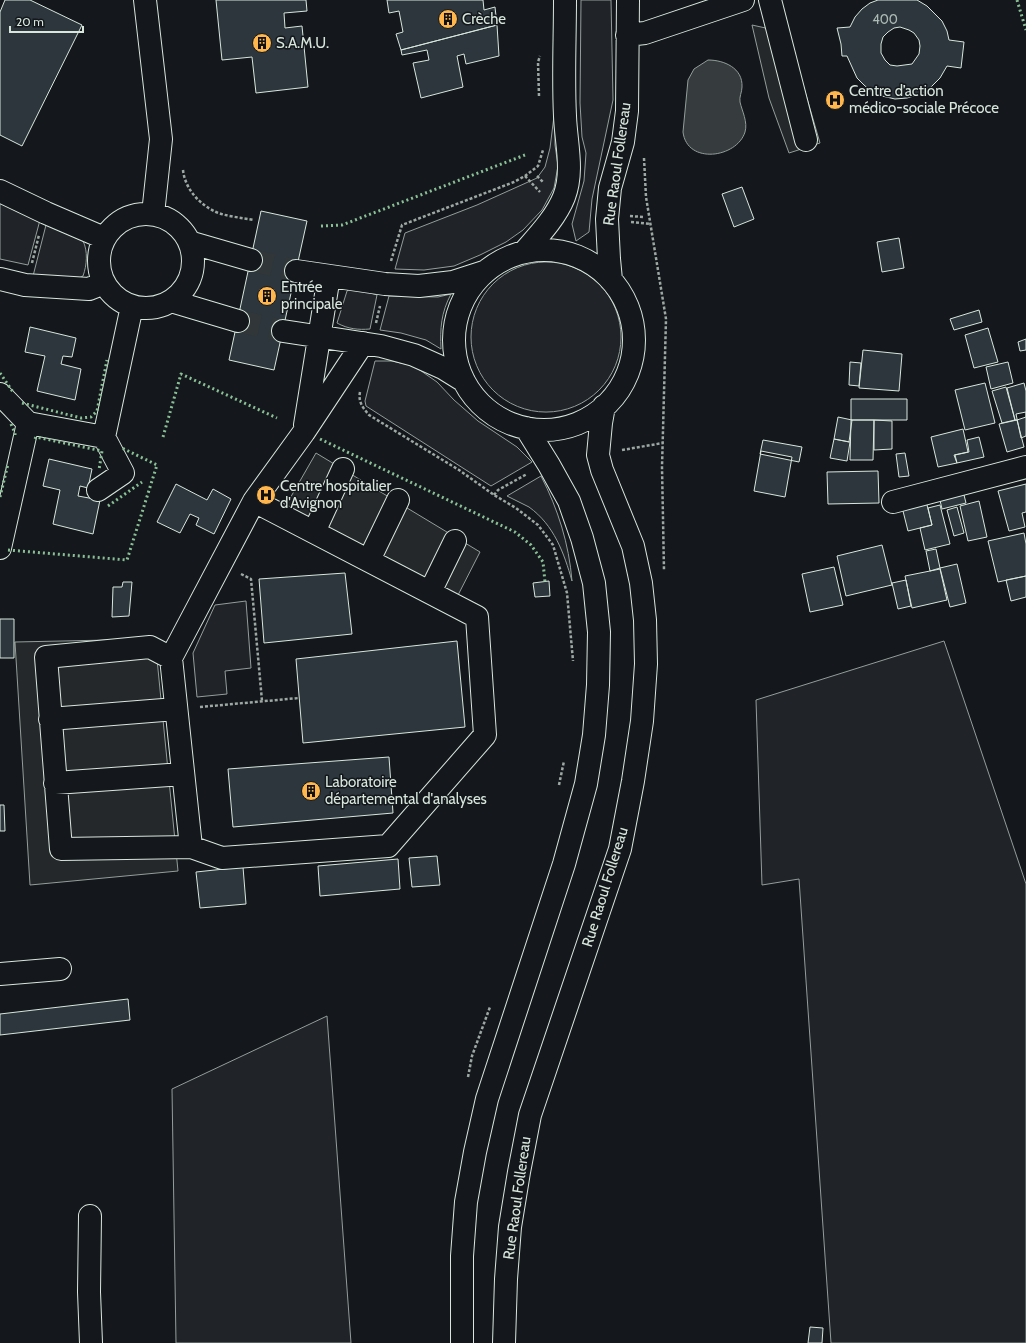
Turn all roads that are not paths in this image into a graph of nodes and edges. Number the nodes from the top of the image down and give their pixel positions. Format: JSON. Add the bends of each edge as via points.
{"nodes":[{"id":1,"x":145,"y":0,"type":"edge"},
{"id":2,"x":566,"y":0,"type":"edge"},
{"id":3,"x":628,"y":0,"type":"edge"},
{"id":4,"x":743,"y":0,"type":"edge"},
{"id":5,"x":770,"y":0,"type":"edge"},
{"id":6,"x":627,"y":35,"type":"junction"},
{"id":7,"x":806,"y":140,"type":"dead end"},
{"id":8,"x":0,"y":191,"type":"edge"},
{"id":9,"x":153,"y":214,"type":"junction"},
{"id":10,"x":104,"y":238,"type":"junction"},
{"id":11,"x":189,"y":242,"type":"junction"},
{"id":12,"x":525,"y":251,"type":"junction"},
{"id":13,"x":251,"y":260,"type":"tunnel mouth"},
{"id":14,"x":296,"y":271,"type":"tunnel mouth"},
{"id":15,"x":484,"y":272,"type":"junction"},
{"id":16,"x":329,"y":276,"type":"junction"},
{"id":17,"x":0,"y":278,"type":"edge"},
{"id":18,"x":612,"y":280,"type":"junction"},
{"id":19,"x":104,"y":284,"type":"junction"},
{"id":20,"x":171,"y":301,"type":"junction"},
{"id":21,"x":132,"y":306,"type":"junction"},
{"id":22,"x":238,"y":321,"type":"tunnel mouth"},
{"id":23,"x":283,"y":331,"type":"tunnel mouth"},
{"id":24,"x":319,"y":337,"type":"junction"},
{"id":25,"x":367,"y":344,"type":"junction"},
{"id":26,"x":464,"y":381,"type":"junction"},
{"id":27,"x":0,"y":394,"type":"edge"},
{"id":28,"x":604,"y":406,"type":"junction"},
{"id":29,"x":28,"y":424,"type":"junction"},
{"id":30,"x":526,"y":428,"type":"junction"},
{"id":31,"x":304,"y":432,"type":"junction"},
{"id":32,"x":104,"y":437,"type":"junction"},
{"id":33,"x":1026,"y":467,"type":"edge"},
{"id":34,"x":343,"y":469,"type":"dead end"},
{"id":35,"x":98,"y":490,"type":"dead end"},
{"id":36,"x":398,"y":500,"type":"dead end"},
{"id":37,"x":254,"y":501,"type":"junction"},
{"id":38,"x":893,"y":502,"type":"dead end"},
{"id":39,"x":314,"y":532,"type":"junction"},
{"id":40,"x":455,"y":541,"type":"dead end"},
{"id":41,"x":0,"y":548,"type":"edge"},
{"id":42,"x":369,"y":560,"type":"junction"},
{"id":43,"x":430,"y":592,"type":"junction"},
{"id":44,"x":171,"y":658,"type":"junction"},
{"id":45,"x":176,"y":709,"type":"junction"},
{"id":46,"x":50,"y":719,"type":"junction"},
{"id":47,"x":183,"y":774,"type":"junction"},
{"id":48,"x":55,"y":783,"type":"junction"},
{"id":49,"x":191,"y":847,"type":"junction"},
{"id":50,"x":60,"y":969,"type":"dead end"},
{"id":51,"x":0,"y":974,"type":"edge"},
{"id":52,"x":90,"y":1216,"type":"dead end"},
{"id":53,"x":92,"y":1343,"type":"edge"},
{"id":54,"x":462,"y":1343,"type":"edge"},
{"id":55,"x":504,"y":1343,"type":"edge"}],
"edges":[{"from":1,"to":9,"type":"street","via":[[161,139]]},
{"from":2,"to":12,"type":"street","via":[[565,110],[569,176],[560,204],[550,221]]},
{"from":3,"to":6,"type":"street","name":"Rue Raoul Follereau"},
{"from":4,"to":6,"type":"street","via":[[645,33]]},
{"from":5,"to":7,"type":"street"},
{"from":6,"to":18,"type":"street","name":"Rue Raoul Follereau","via":[[627,110],[623,142],[610,188],[608,210],[607,233]]},
{"from":8,"to":10,"type":"street"},
{"from":9,"to":10,"type":"street","via":[[134,215],[116,224]]},
{"from":9,"to":11,"type":"street","via":[[168,219],[180,228]]},
{"from":10,"to":19,"type":"street","via":[[99,253],[99,269]]},
{"from":11,"to":13,"type":"street"},
{"from":11,"to":20,"type":"street","via":[[193,258],[191,275],[183,290]]},
{"from":12,"to":15,"type":"street","via":[[503,259]]},
{"from":12,"to":18,"type":"street","via":[[549,249],[572,254],[594,265]]},
{"from":14,"to":16,"type":"street"},
{"from":15,"to":16,"type":"street","via":[[453,282],[419,286],[388,274]]},
{"from":15,"to":26,"type":"street","via":[[468,290],[458,311],[454,335],[456,359]]},
{"from":16,"to":24,"type":"street"},
{"from":17,"to":19,"type":"street","via":[[25,285],[89,289]]},
{"from":18,"to":28,"type":"street","via":[[631,317],[632,358],[625,378]]},
{"from":19,"to":21,"type":"street","via":[[116,298]]},
{"from":20,"to":21,"type":"street","via":[[159,307]]},
{"from":20,"to":22,"type":"street"},
{"from":21,"to":32,"type":"street"},
{"from":23,"to":24,"type":"street"},
{"from":24,"to":25,"type":"street"},
{"from":24,"to":31,"type":"street"},
{"from":25,"to":26,"type":"street","via":[[414,355]]},
{"from":25,"to":31,"type":"street"},
{"from":26,"to":30,"type":"street","via":[[475,398],[490,412],[507,422]]},
{"from":27,"to":29,"type":"street"},
{"from":28,"to":30,"type":"street","via":[[583,421],[565,427],[546,430]]},
{"from":28,"to":55,"type":"street","name":"Rue Raoul Follereau","via":[[598,455],[632,546],[641,583],[646,664],[642,721],[620,849],[530,1115],[510,1227]]},
{"from":29,"to":32,"type":"street"},
{"from":29,"to":41,"type":"street"},
{"from":30,"to":54,"type":"street","via":[[569,501],[582,538],[594,583],[598,632],[598,685],[594,735],[584,792],[564,864],[488,1099],[475,1152],[466,1202],[462,1256]]},
{"from":31,"to":37,"type":"street"},
{"from":32,"to":35,"type":"street","via":[[123,472]]},
{"from":33,"to":38,"type":"street"},
{"from":34,"to":39,"type":"street"},
{"from":36,"to":42,"type":"street"},
{"from":37,"to":39,"type":"street"},
{"from":37,"to":44,"type":"street"},
{"from":39,"to":42,"type":"street"},
{"from":40,"to":43,"type":"street"},
{"from":42,"to":43,"type":"street"},
{"from":43,"to":49,"type":"street","via":[[477,617],[485,735],[388,846],[222,858]]},
{"from":44,"to":45,"type":"street"},
{"from":44,"to":46,"type":"street","via":[[150,647],[46,657]]},
{"from":45,"to":46,"type":"street"},
{"from":45,"to":47,"type":"street"},
{"from":46,"to":48,"type":"street"},
{"from":47,"to":48,"type":"street"},
{"from":47,"to":49,"type":"street"},
{"from":48,"to":49,"type":"street","via":[[60,849]]},
{"from":50,"to":51,"type":"street"},
{"from":52,"to":53,"type":"street","via":[[89,1292]]}]}
